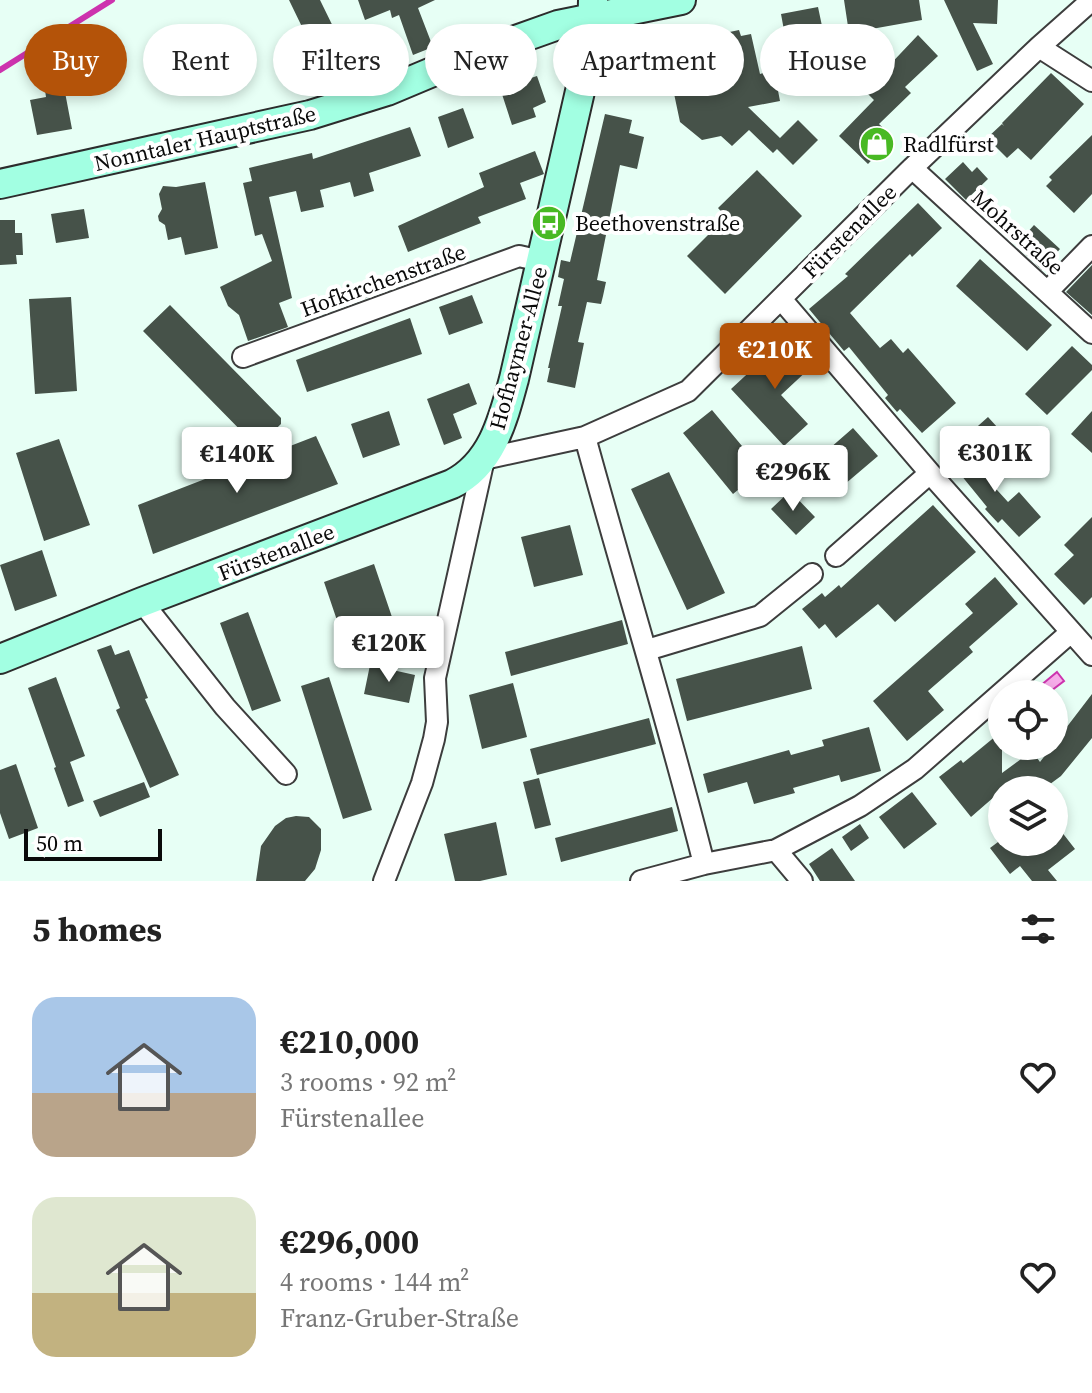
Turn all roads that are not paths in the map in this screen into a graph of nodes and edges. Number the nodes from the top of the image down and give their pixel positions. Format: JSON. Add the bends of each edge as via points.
{"nodes":[{"id":1,"x":681,"y":0,"type":"edge"},
{"id":2,"x":1092,"y":0,"type":"edge"},
{"id":3,"x":593,"y":8,"type":"edge"},
{"id":4,"x":1039,"y":47,"type":"junction"},
{"id":5,"x":1092,"y":81,"type":"edge"},
{"id":6,"x":912,"y":168,"type":"junction"},
{"id":7,"x":0,"y":184,"type":"edge"},
{"id":8,"x":1092,"y":246,"type":"edge"},
{"id":9,"x":541,"y":261,"type":"junction"},
{"id":10,"x":1048,"y":291,"type":"junction"},
{"id":11,"x":781,"y":299,"type":"junction"},
{"id":12,"x":1092,"y":333,"type":"edge"},
{"id":13,"x":243,"y":357,"type":"dead end"},
{"id":14,"x":585,"y":437,"type":"junction"},
{"id":15,"x":484,"y":459,"type":"junction"},
{"id":16,"x":930,"y":473,"type":"junction"},
{"id":17,"x":836,"y":556,"type":"dead end"},
{"id":18,"x":812,"y":574,"type":"dead end"},
{"id":19,"x":142,"y":602,"type":"junction"},
{"id":20,"x":1071,"y":632,"type":"junction"},
{"id":21,"x":647,"y":650,"type":"junction"},
{"id":22,"x":1092,"y":655,"type":"edge"},
{"id":23,"x":0,"y":659,"type":"edge"},
{"id":24,"x":286,"y":774,"type":"dead end"},
{"id":25,"x":776,"y":850,"type":"junction"},
{"id":26,"x":704,"y":864,"type":"junction"},
{"id":27,"x":384,"y":881,"type":"edge"},
{"id":28,"x":641,"y":881,"type":"edge"},
{"id":29,"x":802,"y":881,"type":"edge"}],
"edges":[{"from":1,"to":3,"type":"street","name":"Nonntaler Hauptstraße"},
{"from":2,"to":4,"type":"street","name":"Fürstenallee"},
{"from":3,"to":7,"type":"street","name":"Nonntaler Hauptstraße","via":[[387,91],[310,115]]},
{"from":3,"to":9,"type":"street","name":"Hofhaymer-Allee","via":[[592,39]]},
{"from":4,"to":5,"type":"street"},
{"from":4,"to":6,"type":"street","name":"Fürstenallee"},
{"from":6,"to":10,"type":"street","name":"Mohrstraße"},
{"from":6,"to":11,"type":"street","name":"Fürstenallee"},
{"from":8,"to":10,"type":"street"},
{"from":9,"to":13,"type":"street","name":"Hofkirchenstraße","via":[[519,256]]},
{"from":9,"to":15,"type":"street","name":"Hofhaymer-Allee","via":[[510,394]]},
{"from":10,"to":12,"type":"street","name":"Mohrstraße"},
{"from":11,"to":14,"type":"street","name":"Fürstenallee","via":[[688,391]]},
{"from":11,"to":16,"type":"street"},
{"from":14,"to":15,"type":"street","name":"Fürstenallee"},
{"from":14,"to":21,"type":"street"},
{"from":15,"to":19,"type":"street","name":"Fürstenallee","via":[[452,484]]},
{"from":15,"to":27,"type":"street","via":[[435,678],[434,739]]},
{"from":16,"to":17,"type":"street"},
{"from":16,"to":20,"type":"street"},
{"from":18,"to":21,"type":"street","via":[[760,616]]},
{"from":19,"to":23,"type":"street","name":"Fürstenallee"},
{"from":19,"to":24,"type":"street"},
{"from":20,"to":22,"type":"street"},
{"from":20,"to":25,"type":"street","via":[[915,769],[860,806]]},
{"from":21,"to":26,"type":"street"},
{"from":25,"to":26,"type":"street"},
{"from":25,"to":29,"type":"street"},
{"from":26,"to":28,"type":"street"}]}
